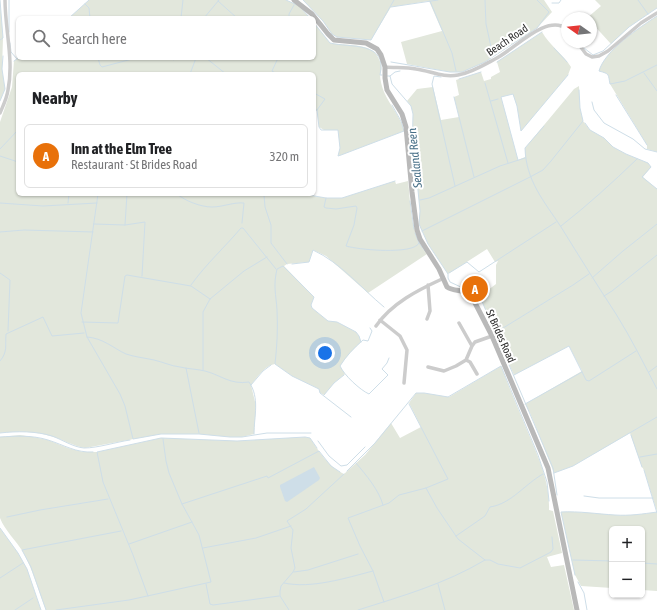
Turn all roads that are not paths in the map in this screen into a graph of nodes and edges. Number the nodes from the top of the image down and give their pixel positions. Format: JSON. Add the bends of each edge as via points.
{"nodes":[{"id":1,"x":5,"y":0,"type":"edge"},
{"id":2,"x":294,"y":0,"type":"edge"},
{"id":3,"x":657,"y":13,"type":"edge"},
{"id":4,"x":314,"y":16,"type":"edge"},
{"id":5,"x":316,"y":19,"type":"edge"},
{"id":6,"x":561,"y":25,"type":"edge"},
{"id":7,"x":582,"y":48,"type":"edge"},
{"id":8,"x":385,"y":67,"type":"junction"},
{"id":9,"x":0,"y":113,"type":"edge"},
{"id":10,"x":442,"y":279,"type":"junction"},
{"id":11,"x":428,"y":285,"type":"junction"},
{"id":12,"x":427,"y":319,"type":"dead end"},
{"id":13,"x":380,"y":320,"type":"junction"},
{"id":14,"x":459,"y":323,"type":"dead end"},
{"id":15,"x":376,"y":326,"type":"dead end"},
{"id":16,"x":492,"y":336,"type":"junction"},
{"id":17,"x":472,"y":346,"type":"junction"},
{"id":18,"x":466,"y":360,"type":"junction"},
{"id":19,"x":428,"y":367,"type":"dead end"},
{"id":20,"x":477,"y":374,"type":"dead end"},
{"id":21,"x":404,"y":383,"type":"dead end"},
{"id":22,"x":577,"y":610,"type":"edge"}],
"edges":[{"from":1,"to":9,"type":"street","via":[[10,61],[8,90]]},
{"from":2,"to":4,"type":"main road"},
{"from":3,"to":7,"type":"street","via":[[599,56],[592,57]]},
{"from":5,"to":8,"type":"main road","via":[[334,40],[371,45],[381,55]]},
{"from":6,"to":8,"type":"street","name":"Beach Road","via":[[539,28],[500,57],[460,75],[447,76],[417,69]]},
{"from":8,"to":10,"type":"main road","name":"St Brides Road","via":[[387,90],[402,114],[406,127],[417,230]]},
{"from":10,"to":11,"type":"street"},
{"from":10,"to":16,"type":"main road","name":"St Brides Road","via":[[450,289],[468,292],[471,295]]},
{"from":11,"to":12,"type":"street","via":[[430,311]]},
{"from":11,"to":13,"type":"street","via":[[405,298]]},
{"from":13,"to":15,"type":"street"},
{"from":13,"to":21,"type":"street","via":[[400,336],[407,350]]},
{"from":14,"to":17,"type":"street"},
{"from":16,"to":17,"type":"street","via":[[475,342]]},
{"from":16,"to":22,"type":"main road","name":"St Brides Road","via":[[548,468]]},
{"from":17,"to":18,"type":"street"},
{"from":18,"to":19,"type":"street","via":[[444,371]]},
{"from":18,"to":20,"type":"street"}]}
